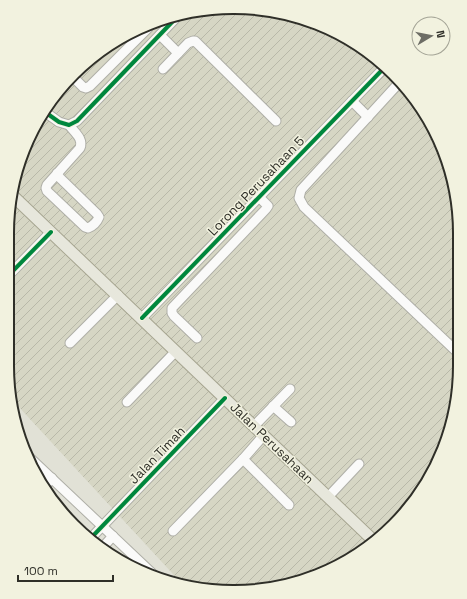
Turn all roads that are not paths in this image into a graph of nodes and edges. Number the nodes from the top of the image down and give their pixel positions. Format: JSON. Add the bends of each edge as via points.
{"nodes":[{"id":1,"x":171,"y":23,"type":"edge"},
{"id":2,"x":143,"y":34,"type":"edge"},
{"id":3,"x":160,"y":35,"type":"junction"},
{"id":4,"x":178,"y":53,"type":"junction"},
{"id":5,"x":162,"y":68,"type":"dead end"},
{"id":6,"x":381,"y":71,"type":"edge"},
{"id":7,"x":76,"y":80,"type":"edge"},
{"id":8,"x":396,"y":86,"type":"edge"},
{"id":9,"x":352,"y":102,"type":"junction"},
{"id":10,"x":49,"y":115,"type":"edge"},
{"id":11,"x":368,"y":117,"type":"junction"},
{"id":12,"x":276,"y":121,"type":"dead end"},
{"id":13,"x":69,"y":125,"type":"junction"},
{"id":14,"x":57,"y":173,"type":"junction"},
{"id":15,"x":259,"y":197,"type":"junction"},
{"id":16,"x":17,"y":200,"type":"edge"},
{"id":17,"x":51,"y":232,"type":"junction"},
{"id":18,"x":14,"y":270,"type":"edge"},
{"id":19,"x":118,"y":295,"type":"junction"},
{"id":20,"x":142,"y":318,"type":"junction"},
{"id":21,"x":198,"y":338,"type":"dead end"},
{"id":22,"x":70,"y":343,"type":"dead end"},
{"id":23,"x":453,"y":348,"type":"edge"},
{"id":24,"x":176,"y":351,"type":"junction"},
{"id":25,"x":290,"y":388,"type":"dead end"},
{"id":26,"x":225,"y":398,"type":"junction"},
{"id":27,"x":127,"y":402,"type":"dead end"},
{"id":28,"x":273,"y":406,"type":"junction"},
{"id":29,"x":291,"y":422,"type":"dead end"},
{"id":30,"x":254,"y":426,"type":"junction"},
{"id":31,"x":264,"y":435,"type":"junction"},
{"id":32,"x":243,"y":459,"type":"junction"},
{"id":33,"x":360,"y":464,"type":"dead end"},
{"id":34,"x":38,"y":465,"type":"edge"},
{"id":35,"x":52,"y":478,"type":"junction"},
{"id":36,"x":48,"y":482,"type":"edge"},
{"id":37,"x":328,"y":497,"type":"junction"},
{"id":38,"x":289,"y":505,"type":"dead end"},
{"id":39,"x":102,"y":526,"type":"junction"},
{"id":40,"x":173,"y":531,"type":"dead end"},
{"id":41,"x":93,"y":535,"type":"edge"},
{"id":42,"x":113,"y":536,"type":"junction"},
{"id":43,"x":370,"y":537,"type":"edge"},
{"id":44,"x":106,"y":544,"type":"edge"},
{"id":45,"x":144,"y":565,"type":"edge"}],
"edges":[{"from":1,"to":3,"type":"street"},
{"from":2,"to":7,"type":"street","via":[[90,86],[82,87]]},
{"from":3,"to":4,"type":"street"},
{"from":3,"to":13,"type":"street","via":[[77,122]]},
{"from":4,"to":5,"type":"street"},
{"from":4,"to":12,"type":"street","via":[[190,41],[198,43]]},
{"from":6,"to":9,"type":"street","name":"Lorong Perusahaan 5"},
{"from":8,"to":11,"type":"street"},
{"from":9,"to":11,"type":"street"},
{"from":9,"to":15,"type":"street","name":"Lorong Perusahaan 5"},
{"from":10,"to":13,"type":"street"},
{"from":11,"to":23,"type":"street","via":[[300,190],[299,198],[304,207]]},
{"from":13,"to":14,"type":"street","via":[[82,144]]},
{"from":14,"to":14,"type":"street","via":[[99,217],[91,227],[85,227],[47,191],[47,185]]},
{"from":15,"to":20,"type":"street","name":"Lorong Perusahaan 5"},
{"from":15,"to":21,"type":"street","via":[[268,206],[266,209],[172,308],[174,316]]},
{"from":16,"to":17,"type":"main road","name":"Jalan Perusahaan"},
{"from":17,"to":18,"type":"street"},
{"from":17,"to":19,"type":"main road","name":"Jalan Perusahaan"},
{"from":19,"to":20,"type":"main road","name":"Jalan Perusahaan"},
{"from":19,"to":22,"type":"street"},
{"from":20,"to":24,"type":"main road","name":"Jalan Perusahaan"},
{"from":24,"to":26,"type":"main road","name":"Jalan Perusahaan"},
{"from":24,"to":27,"type":"street"},
{"from":25,"to":28,"type":"street"},
{"from":26,"to":30,"type":"main road","name":"Jalan Perusahaan"},
{"from":26,"to":39,"type":"street","name":"Jalan Timah"},
{"from":28,"to":29,"type":"street"},
{"from":28,"to":30,"type":"street"},
{"from":30,"to":31,"type":"main road","name":"Jalan Perusahaan"},
{"from":31,"to":32,"type":"street"},
{"from":31,"to":37,"type":"main road","name":"Jalan Perusahaan"},
{"from":32,"to":38,"type":"street"},
{"from":32,"to":40,"type":"street"},
{"from":33,"to":37,"type":"street"},
{"from":34,"to":35,"type":"street"},
{"from":35,"to":36,"type":"street"},
{"from":35,"to":39,"type":"street"},
{"from":37,"to":43,"type":"main road","name":"Jalan Perusahaan"},
{"from":39,"to":41,"type":"street","name":"Jalan Timah"},
{"from":39,"to":42,"type":"street"},
{"from":42,"to":44,"type":"street"},
{"from":42,"to":45,"type":"street"}]}
